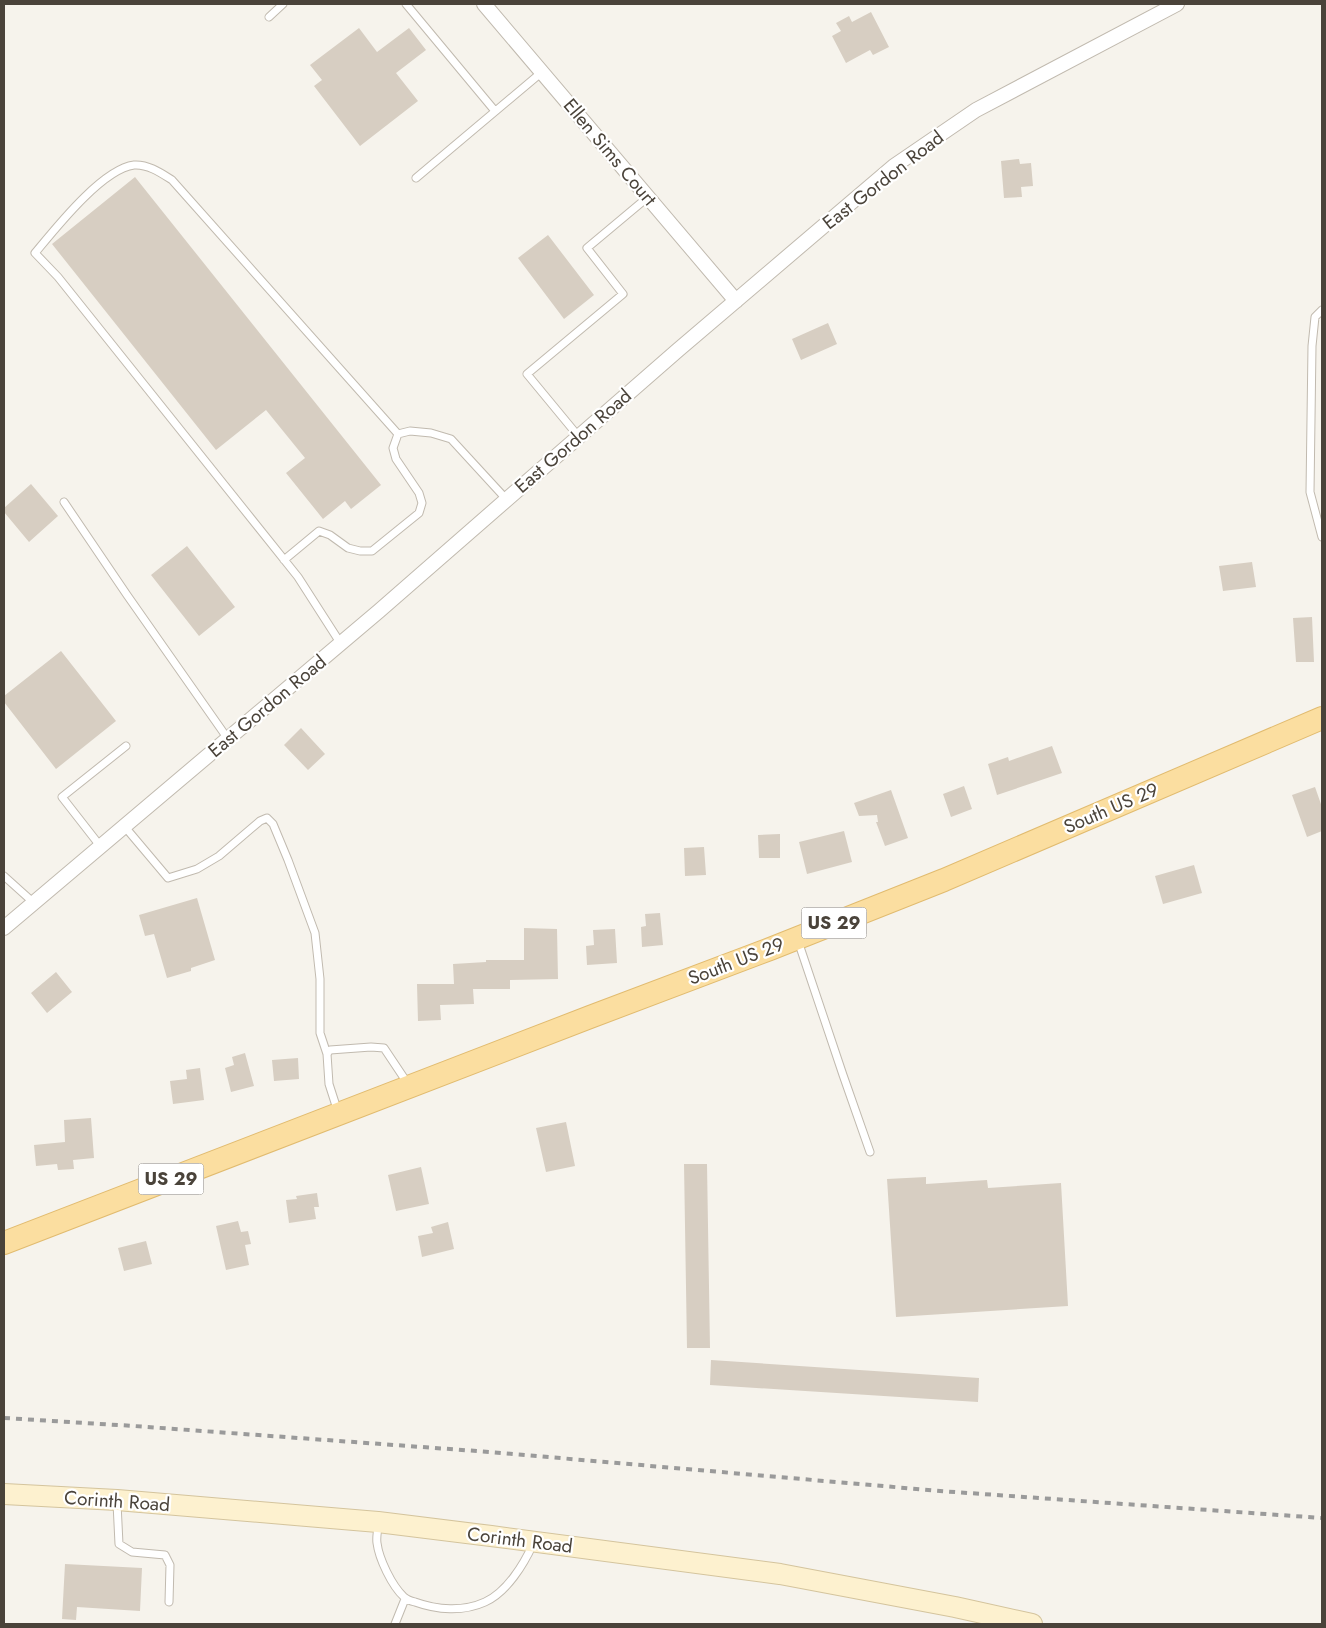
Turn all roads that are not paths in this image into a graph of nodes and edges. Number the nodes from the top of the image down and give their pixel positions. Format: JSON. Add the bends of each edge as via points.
{"nodes":[{"id":1,"x":283,"y":4,"type":"edge"},
{"id":2,"x":406,"y":4,"type":"edge"},
{"id":3,"x":484,"y":4,"type":"edge"},
{"id":4,"x":1177,"y":4,"type":"edge"},
{"id":5,"x":269,"y":17,"type":"dead end"},
{"id":6,"x":542,"y":72,"type":"junction"},
{"id":7,"x":495,"y":111,"type":"junction"},
{"id":8,"x":416,"y":178,"type":"dead end"},
{"id":9,"x":648,"y":197,"type":"junction"},
{"id":10,"x":736,"y":301,"type":"junction"},
{"id":11,"x":1322,"y":310,"type":"edge"},
{"id":12,"x":398,"y":434,"type":"junction"},
{"id":13,"x":579,"y":437,"type":"junction"},
{"id":14,"x":506,"y":500,"type":"junction"},
{"id":15,"x":64,"y":502,"type":"dead end"},
{"id":16,"x":1322,"y":537,"type":"edge"},
{"id":17,"x":284,"y":560,"type":"junction"},
{"id":18,"x":341,"y":644,"type":"junction"},
{"id":19,"x":1322,"y":718,"type":"edge"},
{"id":20,"x":228,"y":740,"type":"junction"},
{"id":21,"x":126,"y":746,"type":"dead end"},
{"id":22,"x":125,"y":828,"type":"junction"},
{"id":23,"x":101,"y":847,"type":"junction"},
{"id":24,"x":4,"y":876,"type":"edge"},
{"id":25,"x":34,"y":903,"type":"junction"},
{"id":26,"x":4,"y":928,"type":"edge"},
{"id":27,"x":797,"y":938,"type":"junction"},
{"id":28,"x":327,"y":1054,"type":"junction"},
{"id":29,"x":409,"y":1086,"type":"junction"},
{"id":30,"x":339,"y":1114,"type":"junction"},
{"id":31,"x":870,"y":1152,"type":"dead end"},
{"id":32,"x":4,"y":1244,"type":"edge"},
{"id":33,"x":4,"y":1494,"type":"edge"},
{"id":34,"x":117,"y":1500,"type":"junction"},
{"id":35,"x":378,"y":1522,"type":"junction"},
{"id":36,"x":535,"y":1542,"type":"junction"},
{"id":37,"x":405,"y":1598,"type":"junction"},
{"id":38,"x":169,"y":1602,"type":"dead end"},
{"id":39,"x":395,"y":1624,"type":"edge"},
{"id":40,"x":1032,"y":1624,"type":"edge"}],
"edges":[{"from":1,"to":5,"type":"lane"},
{"from":2,"to":7,"type":"lane"},
{"from":3,"to":6,"type":"street","name":"Ellen Sims Court"},
{"from":4,"to":10,"type":"street","name":"East Gordon Road","via":[[976,110],[894,166]]},
{"from":6,"to":7,"type":"lane"},
{"from":6,"to":9,"type":"street","name":"Ellen Sims Court"},
{"from":7,"to":8,"type":"lane"},
{"from":9,"to":10,"type":"street","name":"Ellen Sims Court"},
{"from":9,"to":13,"type":"lane","via":[[587,248],[623,294],[527,374]]},
{"from":10,"to":13,"type":"street","name":"East Gordon Road"},
{"from":11,"to":16,"type":"lane","via":[[1315,317],[1312,346],[1310,492]]},
{"from":12,"to":14,"type":"lane","via":[[431,433],[451,440]]},
{"from":12,"to":17,"type":"lane","via":[[393,448],[396,459],[419,493],[422,503],[419,513],[372,551],[348,548],[319,531]]},
{"from":12,"to":17,"type":"lane","via":[[172,180],[153,169],[135,165],[118,169],[80,200],[35,253],[58,277]]},
{"from":13,"to":14,"type":"street","name":"East Gordon Road"},
{"from":14,"to":18,"type":"street","name":"East Gordon Road"},
{"from":15,"to":20,"type":"lane"},
{"from":17,"to":18,"type":"lane"},
{"from":18,"to":20,"type":"street","name":"East Gordon Road"},
{"from":19,"to":27,"type":"main road","name":"South US 29","number":"US 29","via":[[944,880]]},
{"from":20,"to":22,"type":"street","name":"East Gordon Road"},
{"from":21,"to":23,"type":"lane","via":[[62,797]]},
{"from":22,"to":23,"type":"street","name":"East Gordon Road"},
{"from":22,"to":28,"type":"lane","via":[[168,878],[197,869],[219,856],[260,821],[267,818],[273,824],[315,933],[320,979],[320,1033]]},
{"from":23,"to":25,"type":"street","name":"East Gordon Road"},
{"from":24,"to":25,"type":"lane"},
{"from":25,"to":26,"type":"street","name":"East Gordon Road"},
{"from":27,"to":29,"type":"main road","name":"South US 29","number":"US 29"},
{"from":27,"to":31,"type":"lane"},
{"from":28,"to":29,"type":"lane","via":[[330,1050],[384,1048]]},
{"from":28,"to":30,"type":"lane","via":[[329,1084]]},
{"from":29,"to":30,"type":"main road","name":"South US 29","number":"US 29"},
{"from":30,"to":32,"type":"main road","number":"US 29"},
{"from":33,"to":34,"type":"street","name":"Corinth Road"},
{"from":34,"to":35,"type":"street","name":"Corinth Road"},
{"from":34,"to":38,"type":"lane","via":[[118,1544],[132,1552],[165,1555],[170,1564]]},
{"from":35,"to":36,"type":"street","name":"Corinth Road"},
{"from":35,"to":37,"type":"lane","via":[[377,1543],[385,1566]]},
{"from":36,"to":37,"type":"lane","via":[[524,1564],[487,1602],[452,1610],[425,1606]]},
{"from":36,"to":40,"type":"street","name":"Corinth Road","via":[[780,1574]]},
{"from":37,"to":39,"type":"lane"}]}
